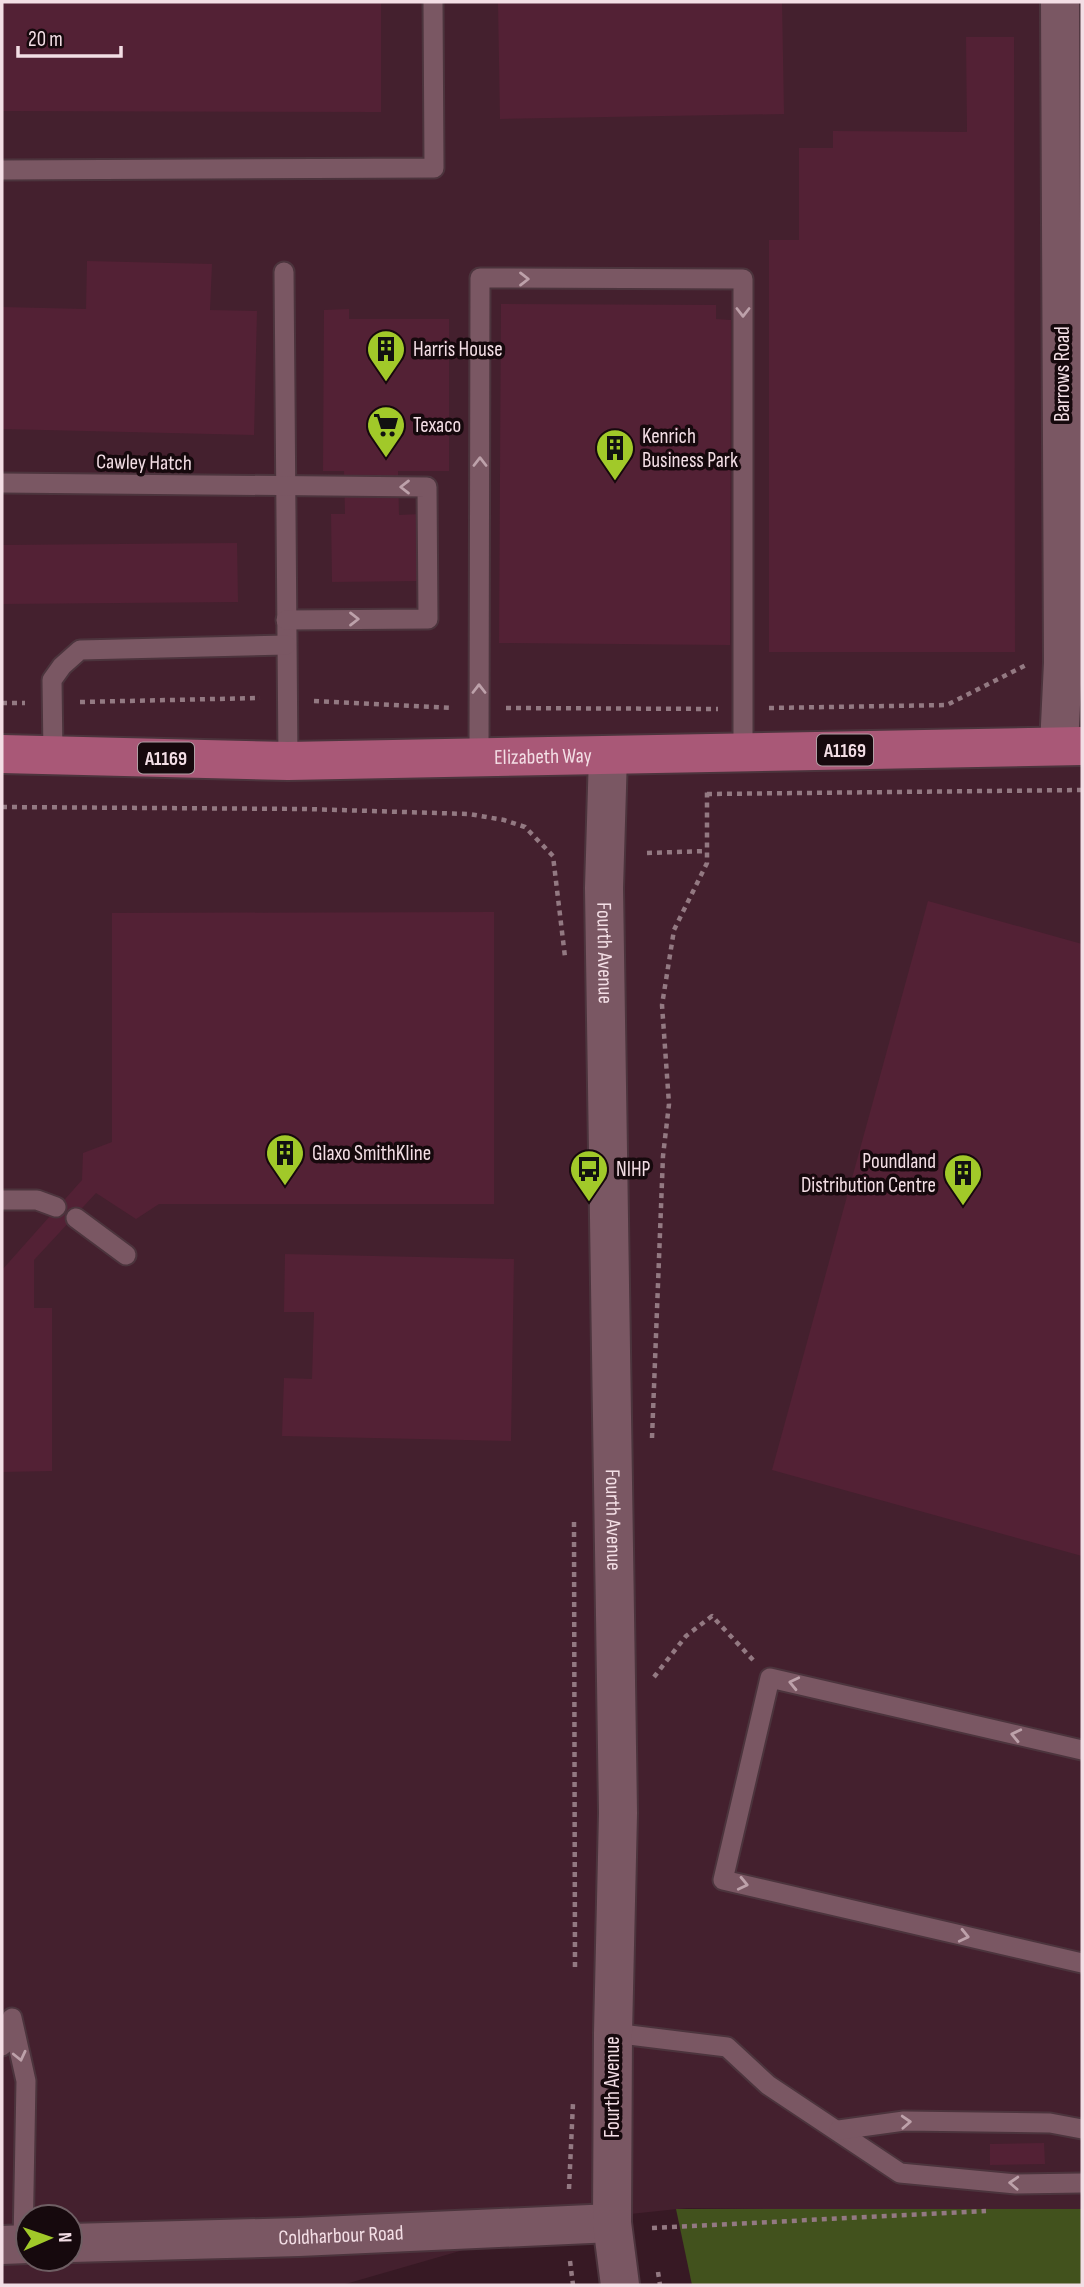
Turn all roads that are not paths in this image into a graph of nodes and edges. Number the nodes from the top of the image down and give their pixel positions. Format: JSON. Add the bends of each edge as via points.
{"nodes":[{"id":1,"x":433,"y":2,"type":"edge"},
{"id":2,"x":1060,"y":2,"type":"edge"},
{"id":3,"x":2,"y":170,"type":"edge"},
{"id":4,"x":284,"y":272,"type":"dead end"},
{"id":5,"x":2,"y":483,"type":"edge"},
{"id":6,"x":285,"y":487,"type":"junction"},
{"id":7,"x":286,"y":620,"type":"junction"},
{"id":8,"x":286,"y":645,"type":"junction"},
{"id":9,"x":1070,"y":746,"type":"edge"},
{"id":10,"x":743,"y":752,"type":"junction"},
{"id":11,"x":2,"y":754,"type":"edge"},
{"id":12,"x":53,"y":755,"type":"junction"},
{"id":13,"x":608,"y":755,"type":"junction"},
{"id":14,"x":479,"y":757,"type":"junction"},
{"id":15,"x":288,"y":761,"type":"junction"},
{"id":16,"x":2,"y":1200,"type":"edge"},
{"id":17,"x":56,"y":1207,"type":"dead end"},
{"id":18,"x":76,"y":1218,"type":"dead end"},
{"id":19,"x":126,"y":1255,"type":"dead end"},
{"id":20,"x":1082,"y":1750,"type":"edge"},
{"id":21,"x":1082,"y":1963,"type":"edge"},
{"id":22,"x":613,"y":2033,"type":"junction"},
{"id":23,"x":2,"y":2046,"type":"edge"},
{"id":24,"x":1082,"y":2129,"type":"edge"},
{"id":25,"x":839,"y":2130,"type":"junction"},
{"id":26,"x":1082,"y":2183,"type":"edge"},
{"id":27,"x":19,"y":2203,"type":"edge"},
{"id":28,"x":612,"y":2223,"type":"junction"},
{"id":29,"x":84,"y":2243,"type":"edge"},
{"id":30,"x":620,"y":2285,"type":"edge"}],
"edges":[{"from":1,"to":3,"type":"lane","via":[[434,168]]},
{"from":2,"to":9,"type":"street","name":"Barrows Road","via":[[1063,663]]},
{"from":4,"to":6,"type":"lane"},
{"from":5,"to":6,"type":"lane","name":"Cawley Hatch"},
{"from":6,"to":7,"type":"lane"},
{"from":7,"to":6,"type":"lane","name":"Cawley Hatch","one_way":true,"via":[[428,619],[427,486]]},
{"from":7,"to":8,"type":"lane"},
{"from":8,"to":12,"type":"lane","via":[[80,650],[52,680]]},
{"from":8,"to":15,"type":"lane"},
{"from":9,"to":10,"type":"main road","name":"Elizabeth Way","number":"A1169"},
{"from":10,"to":13,"type":"main road","name":"Elizabeth Way","number":"A1169"},
{"from":14,"to":10,"type":"lane","one_way":true,"via":[[480,278],[743,279]]},
{"from":11,"to":12,"type":"main road","name":"Elizabeth Way","number":"A1169"},
{"from":12,"to":15,"type":"main road","name":"Elizabeth Way","number":"A1169"},
{"from":13,"to":14,"type":"main road","name":"Elizabeth Way","number":"A1169"},
{"from":13,"to":22,"type":"street","name":"Fourth Avenue","via":[[604,888],[618,1813]]},
{"from":14,"to":15,"type":"main road","name":"Elizabeth Way","number":"A1169"},
{"from":16,"to":17,"type":"lane","via":[[37,1200]]},
{"from":18,"to":19,"type":"lane"},
{"from":20,"to":21,"type":"lane","one_way":true,"via":[[770,1678],[723,1880]]},
{"from":22,"to":25,"type":"lane","via":[[727,2047],[768,2085]]},
{"from":22,"to":28,"type":"street","name":"Fourth Avenue"},
{"from":23,"to":27,"type":"lane","one_way":true,"via":[[12,2018],[26,2081]]},
{"from":25,"to":24,"type":"lane","one_way":true,"via":[[904,2121],[1051,2123]]},
{"from":26,"to":25,"type":"lane","one_way":true,"via":[[1016,2184],[900,2173]]},
{"from":28,"to":29,"type":"street","name":"Coldharbour Road"},
{"from":28,"to":30,"type":"street","name":"Fourth Avenue"}]}
